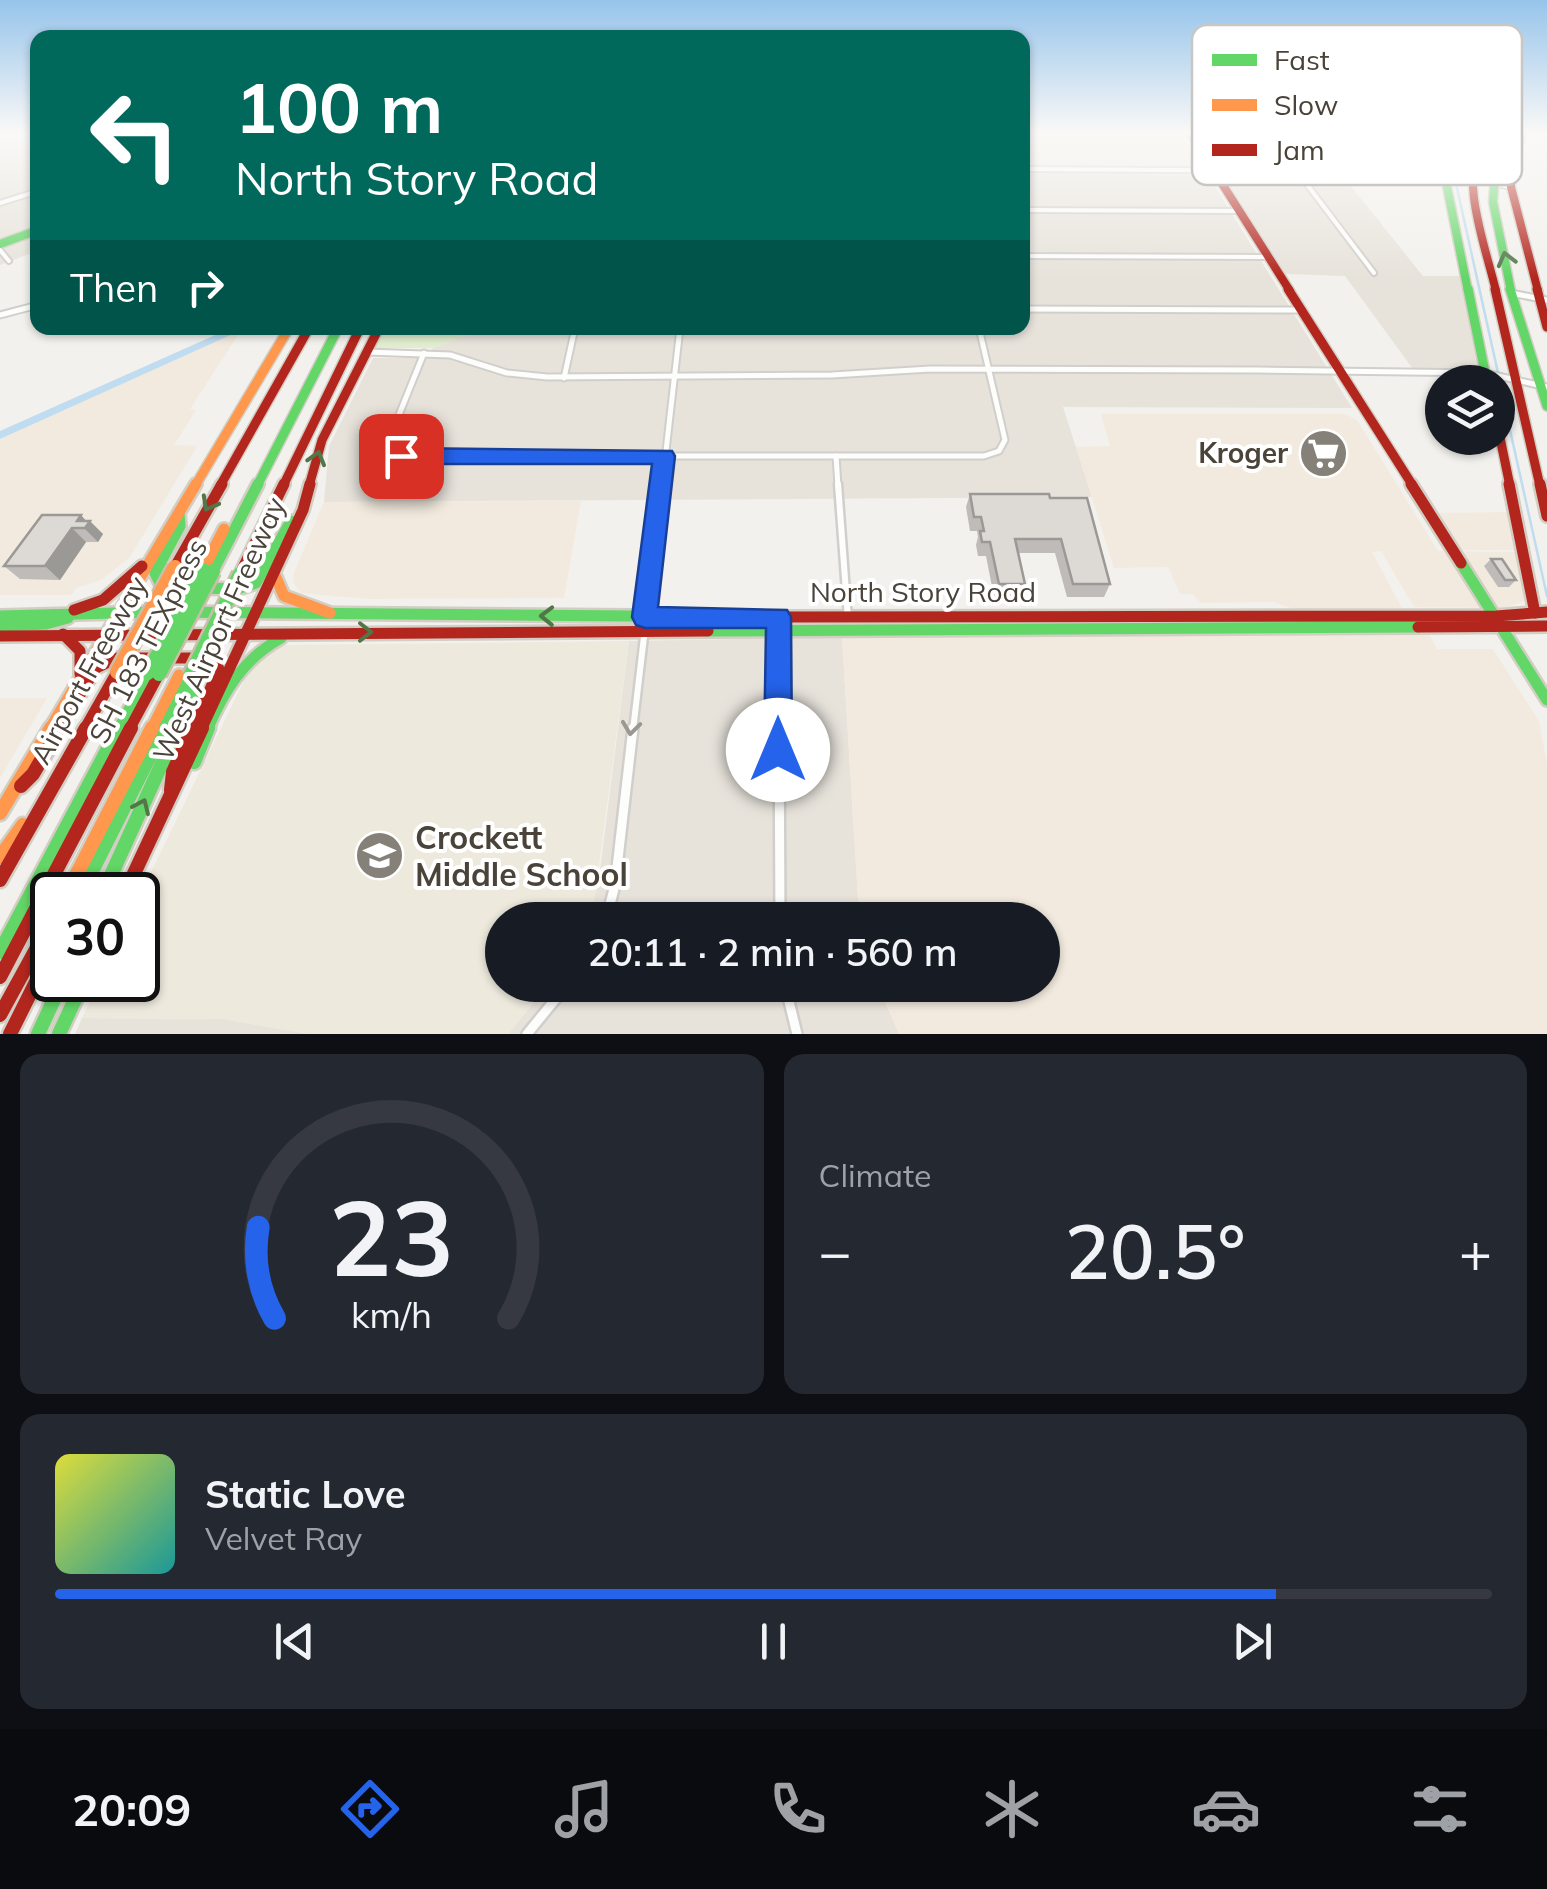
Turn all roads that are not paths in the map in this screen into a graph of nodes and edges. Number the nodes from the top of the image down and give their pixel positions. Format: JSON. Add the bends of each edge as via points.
{"nodes":[{"id":1,"x":1222,"y":185,"type":"edge"},
{"id":2,"x":1307,"y":185,"type":"edge"},
{"id":3,"x":1447,"y":185,"type":"edge"},
{"id":4,"x":1473,"y":185,"type":"edge"},
{"id":5,"x":1489,"y":185,"type":"edge"},
{"id":6,"x":1505,"y":185,"type":"edge"},
{"id":7,"x":1511,"y":186,"type":"joint"},
{"id":8,"x":30,"y":194,"type":"edge"},
{"id":9,"x":0,"y":203,"type":"edge"},
{"id":10,"x":1030,"y":210,"type":"edge"},
{"id":11,"x":1239,"y":212,"type":"junction"},
{"id":12,"x":30,"y":234,"type":"edge"},
{"id":13,"x":0,"y":247,"type":"edge"},
{"id":14,"x":1030,"y":256,"type":"edge"},
{"id":15,"x":1268,"y":257,"type":"junction"},
{"id":16,"x":8,"y":261,"type":"dead end"},
{"id":17,"x":1374,"y":273,"type":"dead end"},
{"id":18,"x":1516,"y":294,"type":"junction"},
{"id":19,"x":1543,"y":299,"type":"edge"},
{"id":20,"x":30,"y":307,"type":"edge"},
{"id":21,"x":1030,"y":309,"type":"edge"},
{"id":22,"x":1302,"y":310,"type":"junction"},
{"id":23,"x":0,"y":315,"type":"edge"},
{"id":24,"x":1547,"y":326,"type":"edge"},
{"id":25,"x":285,"y":335,"type":"edge"},
{"id":26,"x":305,"y":335,"type":"edge"},
{"id":27,"x":326,"y":335,"type":"edge"},
{"id":28,"x":334,"y":335,"type":"edge"},
{"id":29,"x":357,"y":335,"type":"edge"},
{"id":30,"x":376,"y":335,"type":"edge"},
{"id":31,"x":574,"y":335,"type":"edge"},
{"id":32,"x":679,"y":335,"type":"edge"},
{"id":33,"x":981,"y":335,"type":"edge"},
{"id":34,"x":368,"y":352,"type":"junction"},
{"id":35,"x":424,"y":353,"type":"junction"},
{"id":36,"x":1483,"y":365,"type":"edge"},
{"id":37,"x":989,"y":369,"type":"junction"},
{"id":38,"x":1341,"y":372,"type":"junction"},
{"id":39,"x":1425,"y":375,"type":"edge"},
{"id":40,"x":673,"y":377,"type":"junction"},
{"id":41,"x":564,"y":378,"type":"junction"},
{"id":42,"x":1516,"y":380,"type":"junction"},
{"id":43,"x":1544,"y":387,"type":"edge"},
{"id":44,"x":1547,"y":406,"type":"edge"},
{"id":45,"x":1504,"y":455,"type":"edge"},
{"id":46,"x":664,"y":456,"type":"junction"},
{"id":47,"x":836,"y":456,"type":"junction"},
{"id":48,"x":305,"y":501,"type":"junction"},
{"id":49,"x":179,"y":512,"type":"junction"},
{"id":50,"x":1547,"y":516,"type":"edge"},
{"id":51,"x":156,"y":550,"type":"junction"},
{"id":52,"x":208,"y":571,"type":"junction"},
{"id":53,"x":274,"y":572,"type":"junction"},
{"id":54,"x":255,"y":612,"type":"junction"},
{"id":55,"x":1541,"y":612,"type":"edge"},
{"id":56,"x":120,"y":613,"type":"junction"},
{"id":57,"x":62,"y":614,"type":"junction"},
{"id":58,"x":83,"y":614,"type":"junction"},
{"id":59,"x":331,"y":614,"type":"junction"},
{"id":60,"x":0,"y":616,"type":"edge"},
{"id":61,"x":1499,"y":621,"type":"junction"},
{"id":62,"x":849,"y":623,"type":"junction"},
{"id":63,"x":644,"y":624,"type":"junction"},
{"id":64,"x":778,"y":624,"type":"junction"},
{"id":65,"x":0,"y":626,"type":"edge"},
{"id":66,"x":1547,"y":626,"type":"edge"},
{"id":67,"x":314,"y":632,"type":"junction"},
{"id":68,"x":62,"y":633,"type":"junction"},
{"id":69,"x":107,"y":633,"type":"junction"},
{"id":70,"x":245,"y":634,"type":"junction"},
{"id":71,"x":0,"y":636,"type":"edge"},
{"id":72,"x":154,"y":674,"type":"junction"},
{"id":73,"x":190,"y":676,"type":"junction"},
{"id":74,"x":80,"y":679,"type":"junction"},
{"id":75,"x":1547,"y":700,"type":"edge"},
{"id":76,"x":59,"y":775,"type":"junction"},
{"id":77,"x":10,"y":796,"type":"junction"},
{"id":78,"x":171,"y":796,"type":"junction"},
{"id":79,"x":0,"y":813,"type":"edge"},
{"id":80,"x":0,"y":856,"type":"edge"},
{"id":81,"x":79,"y":872,"type":"edge"},
{"id":82,"x":92,"y":872,"type":"edge"},
{"id":83,"x":111,"y":872,"type":"edge"},
{"id":84,"x":135,"y":872,"type":"edge"},
{"id":85,"x":0,"y":880,"type":"edge"},
{"id":86,"x":611,"y":902,"type":"edge"},
{"id":87,"x":780,"y":902,"type":"edge"},
{"id":88,"x":0,"y":952,"type":"edge"},
{"id":89,"x":30,"y":961,"type":"edge"},
{"id":90,"x":0,"y":977,"type":"edge"},
{"id":91,"x":30,"y":994,"type":"edge"},
{"id":92,"x":53,"y":1002,"type":"edge"},
{"id":93,"x":74,"y":1002,"type":"edge"},
{"id":94,"x":553,"y":1002,"type":"edge"},
{"id":95,"x":789,"y":1002,"type":"edge"},
{"id":96,"x":0,"y":1016,"type":"edge"},
{"id":97,"x":10,"y":1034,"type":"edge"},
{"id":98,"x":38,"y":1034,"type":"edge"},
{"id":99,"x":59,"y":1034,"type":"edge"},
{"id":100,"x":527,"y":1034,"type":"edge"},
{"id":101,"x":797,"y":1034,"type":"edge"}],
"edges":[{"from":1,"to":11,"type":"main road"},
{"from":2,"to":17,"type":"street"},
{"from":3,"to":36,"type":"main road"},
{"from":4,"to":42,"type":"main road"},
{"from":18,"to":5,"type":"main road","one_way":true},
{"from":6,"to":7,"type":"street"},
{"from":7,"to":19,"type":"main road"},
{"from":8,"to":9,"type":"street"},
{"from":10,"to":11,"type":"street"},
{"from":11,"to":15,"type":"main road"},
{"from":12,"to":13,"type":"main road"},
{"from":13,"to":16,"type":"street"},
{"from":14,"to":15,"type":"street"},
{"from":15,"to":22,"type":"main road"},
{"from":18,"to":19,"type":"street"},
{"from":18,"to":43,"type":"main road"},
{"from":19,"to":24,"type":"main road"},
{"from":20,"to":23,"type":"street"},
{"from":21,"to":22,"type":"street"},
{"from":22,"to":38,"type":"main road"},
{"from":25,"to":49,"type":"main road"},
{"from":26,"to":76,"type":"main road","name":"Airport Freeway","one_way":true,"bridge":true},
{"from":27,"to":52,"type":"main road","name":"SH 183 TEXpress"},
{"from":28,"to":52,"type":"main road","name":"SH 183 TEXpress"},
{"from":29,"to":73,"type":"main road","bridge":true},
{"from":30,"to":34,"type":"main road","name":"West Airport Freeway"},
{"from":31,"to":41,"type":"street"},
{"from":32,"to":40,"type":"street"},
{"from":33,"to":37,"type":"street"},
{"from":34,"to":35,"type":"street"},
{"from":48,"to":34,"type":"main road","name":"West Airport Freeway","one_way":true,"via":[[322,440]]},
{"from":35,"to":41,"type":"street"},
{"from":35,"to":46,"type":"street","via":[[390,437],[388,446],[401,456]]},
{"from":37,"to":38,"type":"street"},
{"from":37,"to":40,"type":"street"},
{"from":37,"to":47,"type":"street","via":[[1004,443],[999,451]]},
{"from":38,"to":39,"type":"street"},
{"from":38,"to":61,"type":"main road"},
{"from":40,"to":41,"type":"street"},
{"from":40,"to":46,"type":"street"},
{"from":42,"to":43,"type":"street"},
{"from":42,"to":50,"type":"main road"},
{"from":43,"to":44,"type":"main road"},
{"from":45,"to":55,"type":"main road"},
{"from":46,"to":47,"type":"street"},
{"from":46,"to":63,"type":"street"},
{"from":47,"to":62,"type":"street"},
{"from":48,"to":49,"type":"main road","via":[[262,578],[237,589],[158,581],[180,526]]},
{"from":48,"to":53,"type":"main road","name":"West Airport Freeway"},
{"from":49,"to":51,"type":"main road"},
{"from":51,"to":56,"type":"main road"},
{"from":51,"to":57,"type":"main road","via":[[124,586]]},
{"from":52,"to":72,"type":"main road","name":"SH 183 TEXpress","bridge":true},
{"from":53,"to":54,"type":"main road","name":"West Airport Freeway"},
{"from":53,"to":59,"type":"main road","via":[[284,596]]},
{"from":54,"to":56,"type":"main road","name":"North Story Road"},
{"from":54,"to":59,"type":"main road","name":"North Story Road"},
{"from":54,"to":70,"type":"main road","name":"West Airport Freeway"},
{"from":55,"to":61,"type":"main road","name":"North Story Road"},
{"from":56,"to":58,"type":"main road","name":"North Story Road"},
{"from":56,"to":69,"type":"main road"},
{"from":57,"to":58,"type":"main road","name":"North Story Road"},
{"from":57,"to":60,"type":"main road","name":"North Story Road"},
{"from":58,"to":65,"type":"main road"},
{"from":63,"to":59,"type":"main road","name":"North Story Road","one_way":true},
{"from":61,"to":62,"type":"main road","name":"North Story Road"},
{"from":61,"to":66,"type":"main road","name":"North Story Road"},
{"from":61,"to":75,"type":"main road"},
{"from":62,"to":64,"type":"main road","name":"North Story Road"},
{"from":63,"to":64,"type":"main road","name":"North Story Road"},
{"from":67,"to":63,"type":"main road","name":"North Story Road","one_way":true},
{"from":63,"to":86,"type":"street","one_way":true},
{"from":64,"to":87,"type":"street"},
{"from":67,"to":70,"type":"main road","name":"North Story Road"},
{"from":67,"to":78,"type":"main road","via":[[269,641],[244,659],[190,772]]},
{"from":68,"to":69,"type":"main road","name":"North Story Road"},
{"from":68,"to":71,"type":"main road","name":"North Story Road"},
{"from":68,"to":74,"type":"main road","via":[[80,651]]},
{"from":69,"to":70,"type":"main road","name":"North Story Road"},
{"from":69,"to":74,"type":"main road"},
{"from":70,"to":78,"type":"main road","name":"West Airport Freeway"},
{"from":72,"to":88,"type":"main road","name":"SH 183 TEXpress"},
{"from":72,"to":90,"type":"main road","name":"SH 183 TEXpress"},
{"from":73,"to":81,"type":"main road"},
{"from":73,"to":82,"type":"main road"},
{"from":83,"to":73,"type":"main road","one_way":true},
{"from":74,"to":77,"type":"main road"},
{"from":76,"to":80,"type":"main road"},
{"from":76,"to":85,"type":"main road","name":"Airport Freeway"},
{"from":77,"to":78,"type":"main road","via":[[33,774],[106,661],[212,658],[219,669],[173,772]]},
{"from":77,"to":79,"type":"main road"},
{"from":78,"to":84,"type":"main road","name":"West Airport Freeway"},
{"from":89,"to":96,"type":"main road"},
{"from":91,"to":97,"type":"main road"},
{"from":92,"to":98,"type":"main road"},
{"from":93,"to":99,"type":"main road"},
{"from":94,"to":100,"type":"street"},
{"from":95,"to":101,"type":"street"}]}
